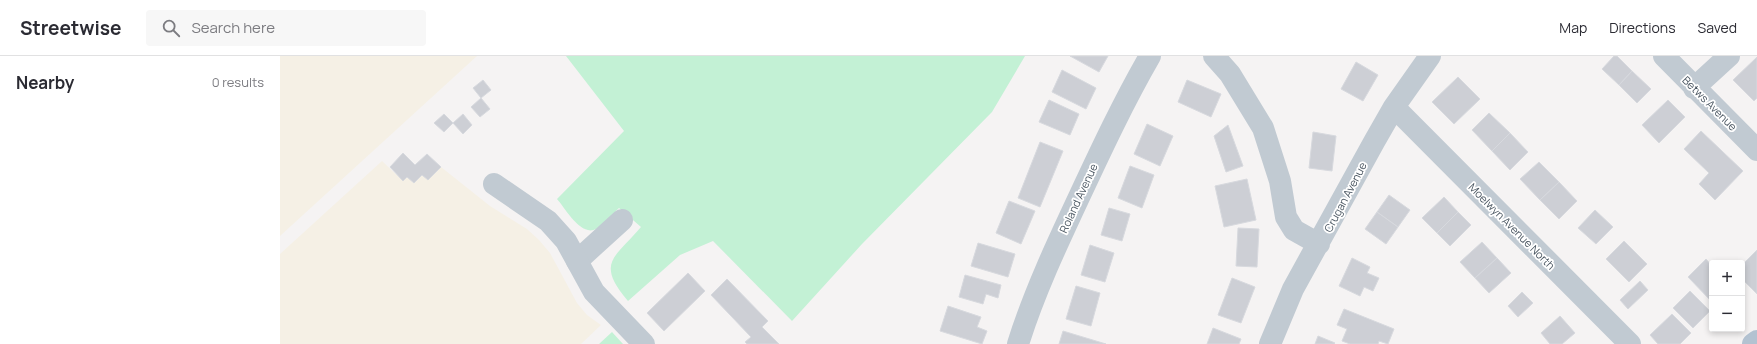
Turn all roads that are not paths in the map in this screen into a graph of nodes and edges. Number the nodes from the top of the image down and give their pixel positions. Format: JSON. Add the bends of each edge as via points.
{"nodes":[{"id":1,"x":1150,"y":56,"type":"edge"},
{"id":2,"x":1214,"y":56,"type":"edge"},
{"id":3,"x":1430,"y":56,"type":"edge"},
{"id":4,"x":1664,"y":56,"type":"edge"},
{"id":5,"x":1729,"y":56,"type":"edge"},
{"id":6,"x":1694,"y":88,"type":"junction"},
{"id":7,"x":1394,"y":108,"type":"junction"},
{"id":8,"x":1757,"y":150,"type":"edge"},
{"id":9,"x":494,"y":184,"type":"dead end"},
{"id":10,"x":622,"y":220,"type":"dead end"},
{"id":11,"x":1319,"y":244,"type":"junction"},
{"id":12,"x":577,"y":260,"type":"junction"},
{"id":13,"x":1757,"y":340,"type":"edge"},
{"id":14,"x":644,"y":344,"type":"edge"},
{"id":15,"x":1018,"y":344,"type":"edge"},
{"id":16,"x":1270,"y":344,"type":"edge"},
{"id":17,"x":1630,"y":344,"type":"edge"},
{"id":18,"x":1753,"y":344,"type":"edge"}],
"edges":[{"from":1,"to":15,"type":"street","name":"Roland Avenue","via":[[1107,138],[1048,262]]},
{"from":2,"to":11,"type":"street","via":[[1230,74],[1263,128],[1280,181],[1286,217],[1294,230]]},
{"from":3,"to":7,"type":"street","name":"Crugan Avenue"},
{"from":4,"to":6,"type":"street","name":"Betws Avenue"},
{"from":5,"to":6,"type":"street"},
{"from":6,"to":8,"type":"street","name":"Betws Avenue"},
{"from":7,"to":11,"type":"street","name":"Crugan Avenue"},
{"from":7,"to":17,"type":"street","name":"Moelwyn Avenue North"},
{"from":9,"to":12,"type":"street","via":[[548,221],[566,241]]},
{"from":10,"to":12,"type":"street"},
{"from":11,"to":16,"type":"street","name":"Crugan Avenue","via":[[1293,289]]},
{"from":12,"to":14,"type":"street","via":[[594,292]]},
{"from":13,"to":18,"type":"main road"}]}
